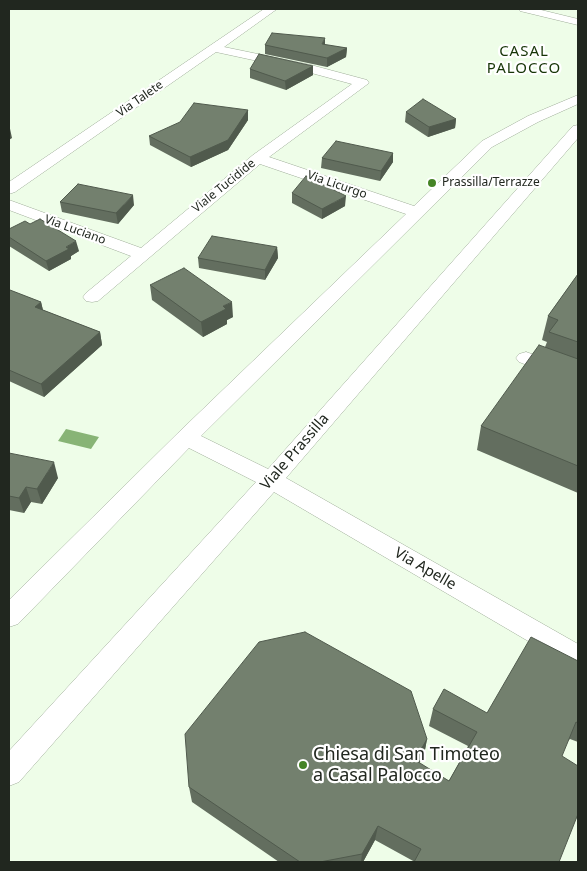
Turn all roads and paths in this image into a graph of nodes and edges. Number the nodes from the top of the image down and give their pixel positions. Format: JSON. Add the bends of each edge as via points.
{"nodes":[{"id":1,"x":271,"y":9,"type":"edge"},
{"id":2,"x":524,"y":9,"type":"edge"},
{"id":3,"x":578,"y":22,"type":"edge"},
{"id":4,"x":213,"y":48,"type":"junction"},
{"id":5,"x":578,"y":98,"type":"edge"},
{"id":6,"x":533,"y":119,"type":"junction"},
{"id":7,"x":578,"y":129,"type":"edge"},
{"id":8,"x":258,"y":158,"type":"junction"},
{"id":9,"x":9,"y":189,"type":"edge"},
{"id":10,"x":9,"y":206,"type":"edge"},
{"id":11,"x":417,"y":212,"type":"junction"},
{"id":12,"x":142,"y":254,"type":"junction"},
{"id":13,"x":92,"y":296,"type":"dead end"},
{"id":14,"x":526,"y":358,"type":"dead end"},
{"id":15,"x":578,"y":377,"type":"edge"},
{"id":16,"x":186,"y":438,"type":"junction"},
{"id":17,"x":271,"y":480,"type":"junction"},
{"id":18,"x":9,"y":616,"type":"edge"},
{"id":19,"x":578,"y":657,"type":"edge"},
{"id":20,"x":9,"y":771,"type":"edge"}],
"edges":[{"from":1,"to":4,"type":"street","name":"Via Talete"},
{"from":2,"to":3,"type":"street"},
{"from":4,"to":8,"type":"street","name":"Viale Tucidide","via":[[362,83]]},
{"from":4,"to":9,"type":"street","name":"Via Talete"},
{"from":5,"to":6,"type":"street"},
{"from":6,"to":7,"type":"street"},
{"from":6,"to":11,"type":"street","via":[[486,144]]},
{"from":7,"to":17,"type":"street","name":"Viale Prassilla"},
{"from":8,"to":11,"type":"street","name":"Via Licurgo"},
{"from":8,"to":12,"type":"street","name":"Viale Tucidide"},
{"from":10,"to":12,"type":"street","name":"Via Luciano"},
{"from":11,"to":16,"type":"street"},
{"from":12,"to":13,"type":"street","name":"Viale Tucidide"},
{"from":14,"to":15,"type":"street"},
{"from":16,"to":17,"type":"street","name":"Via Apelle"},
{"from":16,"to":18,"type":"street"},
{"from":17,"to":19,"type":"street","name":"Via Apelle"},
{"from":17,"to":20,"type":"street","name":"Viale Prassilla"}]}
